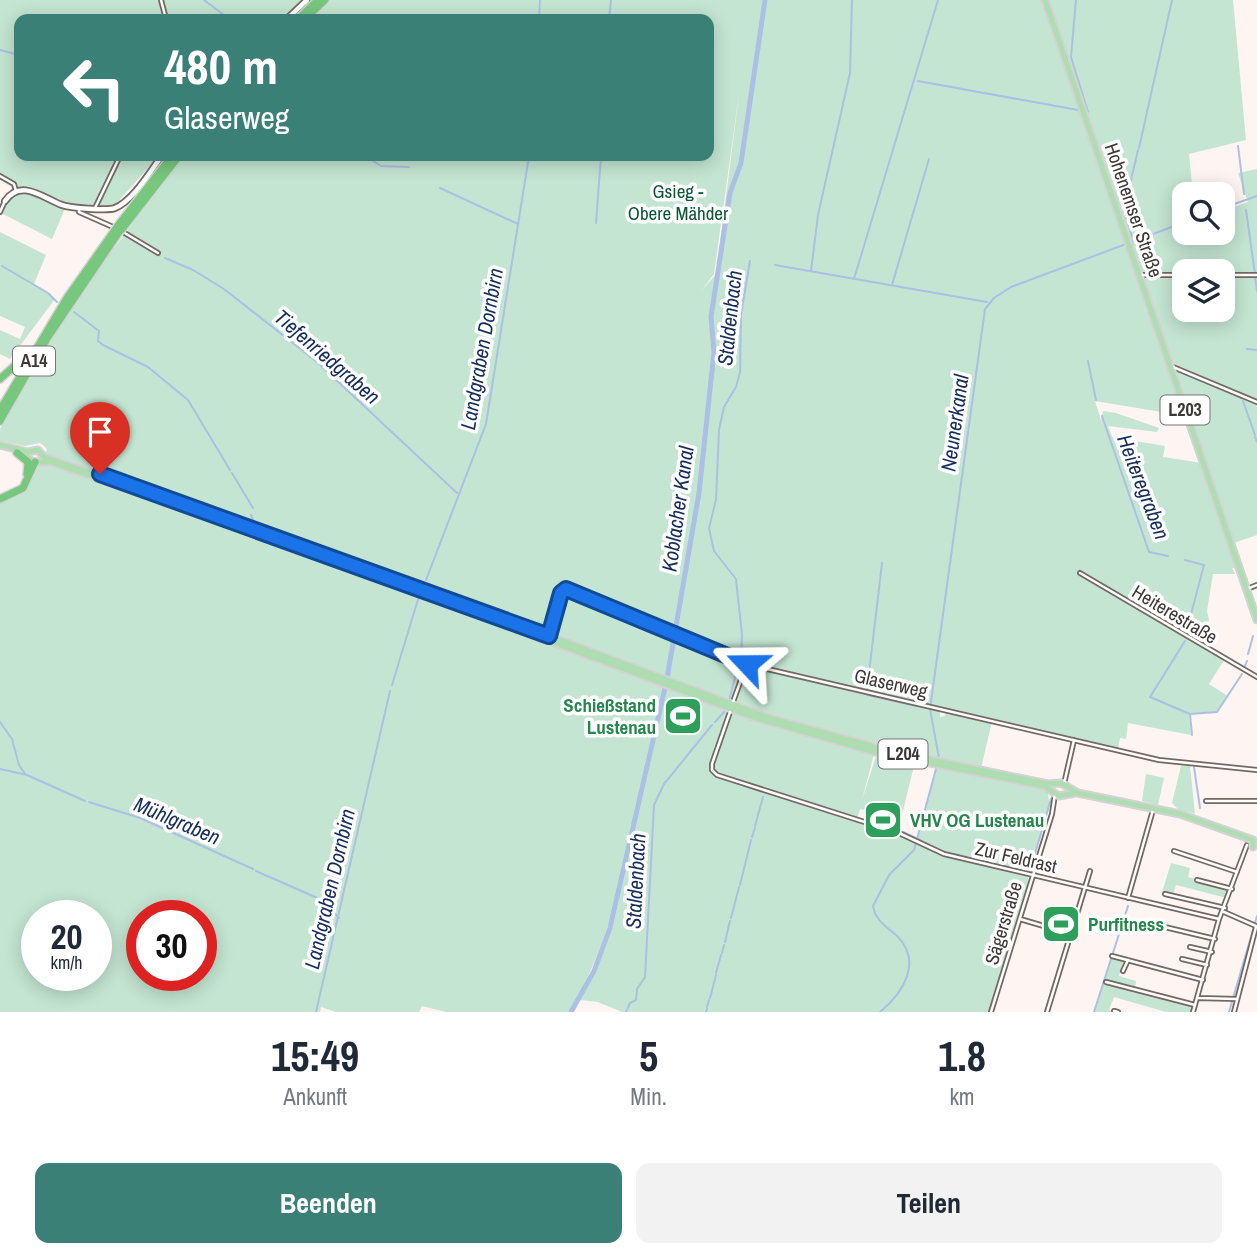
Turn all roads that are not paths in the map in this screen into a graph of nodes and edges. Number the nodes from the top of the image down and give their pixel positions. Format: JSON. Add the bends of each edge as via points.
{"nodes":[{"id":1,"x":307,"y":0,"type":"edge"},
{"id":2,"x":318,"y":0,"type":"edge"},
{"id":3,"x":325,"y":0,"type":"edge"},
{"id":4,"x":1045,"y":0,"type":"edge"},
{"id":5,"x":292,"y":14,"type":"edge"},
{"id":6,"x":303,"y":14,"type":"edge"},
{"id":7,"x":310,"y":14,"type":"edge"},
{"id":8,"x":118,"y":161,"type":"edge"},
{"id":9,"x":158,"y":161,"type":"edge"},
{"id":10,"x":168,"y":161,"type":"edge"},
{"id":11,"x":175,"y":161,"type":"edge"},
{"id":12,"x":0,"y":176,"type":"edge"},
{"id":13,"x":16,"y":191,"type":"junction"},
{"id":14,"x":5,"y":201,"type":"joint"},
{"id":15,"x":79,"y":207,"type":"junction"},
{"id":16,"x":95,"y":208,"type":"junction"},
{"id":17,"x":0,"y":212,"type":"edge"},
{"id":18,"x":118,"y":230,"type":"junction"},
{"id":19,"x":158,"y":253,"type":"dead end"},
{"id":20,"x":1139,"y":275,"type":"junction"},
{"id":21,"x":1172,"y":275,"type":"edge"},
{"id":22,"x":1235,"y":275,"type":"edge"},
{"id":23,"x":1257,"y":275,"type":"edge"},
{"id":24,"x":41,"y":340,"type":"junction"},
{"id":25,"x":1171,"y":367,"type":"junction"},
{"id":26,"x":0,"y":379,"type":"edge"},
{"id":27,"x":1257,"y":402,"type":"edge"},
{"id":28,"x":0,"y":410,"type":"edge"},
{"id":29,"x":0,"y":421,"type":"edge"},
{"id":30,"x":0,"y":447,"type":"edge"},
{"id":31,"x":15,"y":450,"type":"junction"},
{"id":32,"x":34,"y":458,"type":"junction"},
{"id":33,"x":55,"y":462,"type":"junction"},
{"id":34,"x":29,"y":474,"type":"junction"},
{"id":35,"x":6,"y":495,"type":"edge"},
{"id":36,"x":1080,"y":573,"type":"dead end"},
{"id":37,"x":1257,"y":585,"type":"edge"},
{"id":38,"x":1247,"y":589,"type":"junction"},
{"id":39,"x":1257,"y":620,"type":"edge"},
{"id":40,"x":548,"y":639,"type":"junction"},
{"id":41,"x":747,"y":663,"type":"junction"},
{"id":42,"x":1257,"y":677,"type":"edge"},
{"id":43,"x":733,"y":703,"type":"dead end"},
{"id":44,"x":730,"y":712,"type":"dead end"},
{"id":45,"x":1074,"y":740,"type":"junction"},
{"id":46,"x":1257,"y":770,"type":"edge"},
{"id":47,"x":1060,"y":789,"type":"junction"},
{"id":48,"x":1206,"y":801,"type":"dead end"},
{"id":49,"x":1257,"y":801,"type":"edge"},
{"id":50,"x":1153,"y":808,"type":"junction"},
{"id":51,"x":1253,"y":843,"type":"edge"},
{"id":52,"x":1174,"y":851,"type":"dead end"},
{"id":53,"x":1090,"y":871,"type":"dead end"},
{"id":54,"x":1237,"y":872,"type":"junction"},
{"id":55,"x":1032,"y":876,"type":"junction"},
{"id":56,"x":1198,"y":880,"type":"dead end"},
{"id":57,"x":1085,"y":888,"type":"junction"},
{"id":58,"x":1231,"y":889,"type":"junction"},
{"id":59,"x":1165,"y":894,"type":"dead end"},
{"id":60,"x":1128,"y":898,"type":"junction"},
{"id":61,"x":1225,"y":910,"type":"junction"},
{"id":62,"x":1019,"y":918,"type":"junction"},
{"id":63,"x":1219,"y":919,"type":"junction"},
{"id":64,"x":1148,"y":923,"type":"dead end"},
{"id":65,"x":1255,"y":926,"type":"edge"},
{"id":66,"x":1071,"y":934,"type":"junction"},
{"id":67,"x":1215,"y":939,"type":"junction"},
{"id":68,"x":1190,"y":947,"type":"dead end"},
{"id":69,"x":1212,"y":952,"type":"junction"},
{"id":70,"x":1112,"y":956,"type":"dead end"},
{"id":71,"x":1182,"y":959,"type":"dead end"},
{"id":72,"x":1128,"y":960,"type":"junction"},
{"id":73,"x":1207,"y":965,"type":"junction"},
{"id":74,"x":1123,"y":971,"type":"dead end"},
{"id":75,"x":1203,"y":979,"type":"junction"},
{"id":76,"x":1106,"y":982,"type":"dead end"},
{"id":77,"x":1197,"y":998,"type":"junction"},
{"id":78,"x":1234,"y":998,"type":"junction"},
{"id":79,"x":1195,"y":1004,"type":"junction"},
{"id":80,"x":991,"y":1012,"type":"edge"},
{"id":81,"x":1047,"y":1012,"type":"edge"},
{"id":82,"x":1193,"y":1012,"type":"edge"},
{"id":83,"x":1234,"y":1012,"type":"edge"}],
"edges":[{"from":1,"to":5,"type":"main road"},
{"from":2,"to":6,"type":"highway"},
{"from":3,"to":7,"type":"highway"},
{"from":4,"to":20,"type":"main road","name":"Hohenemser Straße","number":"L203"},
{"from":8,"to":16,"type":"street"},
{"from":9,"to":16,"type":"main road","via":[[121,204]]},
{"from":10,"to":18,"type":"highway","number":"A14"},
{"from":11,"to":18,"type":"highway","number":"A14"},
{"from":12,"to":13,"type":"street"},
{"from":13,"to":14,"type":"main road"},
{"from":13,"to":15,"type":"main road","via":[[27,189],[65,206]]},
{"from":14,"to":17,"type":"street"},
{"from":15,"to":16,"type":"main road"},
{"from":15,"to":18,"type":"street","via":[[79,212]]},
{"from":18,"to":19,"type":"street"},
{"from":18,"to":24,"type":"highway","number":"A14"},
{"from":18,"to":29,"type":"highway","number":"A14"},
{"from":20,"to":21,"type":"street"},
{"from":20,"to":25,"type":"main road","name":"Hohenemser Straße","number":"L203"},
{"from":22,"to":23,"type":"street"},
{"from":24,"to":26,"type":"highway"},
{"from":24,"to":28,"type":"highway","number":"A14"},
{"from":25,"to":27,"type":"street"},
{"from":25,"to":38,"type":"main road","name":"Hohenemser Straße","number":"L203"},
{"from":30,"to":31,"type":"main road","number":"L204"},
{"from":31,"to":32,"type":"main road","number":"L204"},
{"from":31,"to":33,"type":"main road","number":"L204","via":[[37,446]]},
{"from":31,"to":34,"type":"highway","via":[[28,463]]},
{"from":32,"to":33,"type":"main road","number":"L204"},
{"from":32,"to":34,"type":"highway"},
{"from":33,"to":34,"type":"main road","via":[[40,464]]},
{"from":33,"to":40,"type":"main road","number":"L204"},
{"from":34,"to":35,"type":"highway"},
{"from":36,"to":42,"type":"street","name":"Heiterestraße"},
{"from":37,"to":38,"type":"street"},
{"from":38,"to":39,"type":"main road","name":"Hohenemser Straße","number":"L203"},
{"from":40,"to":41,"type":"street","name":"Glaserweg","via":[[563,589]]},
{"from":40,"to":47,"type":"main road","number":"L204","via":[[673,687],[842,739]]},
{"from":41,"to":43,"type":"street"},
{"from":41,"to":45,"type":"street","name":"Glaserweg"},
{"from":44,"to":55,"type":"street","name":"Zur Feldrast","via":[[713,772],[944,854]]},
{"from":45,"to":46,"type":"street","name":"Glaserweg","via":[[1169,761]]},
{"from":45,"to":47,"type":"street","name":"Sägerstraße"},
{"from":47,"to":50,"type":"main road","number":"L204"},
{"from":47,"to":55,"type":"street","name":"Sägerstraße"},
{"from":48,"to":49,"type":"street"},
{"from":50,"to":51,"type":"main road","number":"L204"},
{"from":50,"to":60,"type":"street"},
{"from":51,"to":54,"type":"street"},
{"from":52,"to":54,"type":"street"},
{"from":53,"to":57,"type":"street"},
{"from":54,"to":58,"type":"street"},
{"from":55,"to":57,"type":"street","name":"Zur Feldrast"},
{"from":55,"to":62,"type":"street","name":"Sägerstraße"},
{"from":56,"to":58,"type":"street"},
{"from":57,"to":60,"type":"street","name":"Zur Feldrast"},
{"from":57,"to":66,"type":"street"},
{"from":58,"to":61,"type":"street"},
{"from":59,"to":61,"type":"street"},
{"from":60,"to":63,"type":"street","name":"Zur Feldrast"},
{"from":61,"to":63,"type":"street"},
{"from":61,"to":65,"type":"street"},
{"from":62,"to":66,"type":"street"},
{"from":62,"to":80,"type":"street","name":"Sägerstraße"},
{"from":63,"to":67,"type":"street"},
{"from":64,"to":67,"type":"street"},
{"from":65,"to":78,"type":"street"},
{"from":66,"to":81,"type":"street"},
{"from":67,"to":69,"type":"street"},
{"from":68,"to":69,"type":"street"},
{"from":69,"to":73,"type":"street"},
{"from":70,"to":72,"type":"street"},
{"from":71,"to":73,"type":"street"},
{"from":72,"to":74,"type":"street"},
{"from":72,"to":75,"type":"street"},
{"from":73,"to":75,"type":"street"},
{"from":75,"to":77,"type":"street"},
{"from":76,"to":79,"type":"street"},
{"from":77,"to":78,"type":"street"},
{"from":77,"to":79,"type":"street"},
{"from":78,"to":83,"type":"street"},
{"from":79,"to":82,"type":"street"}]}
